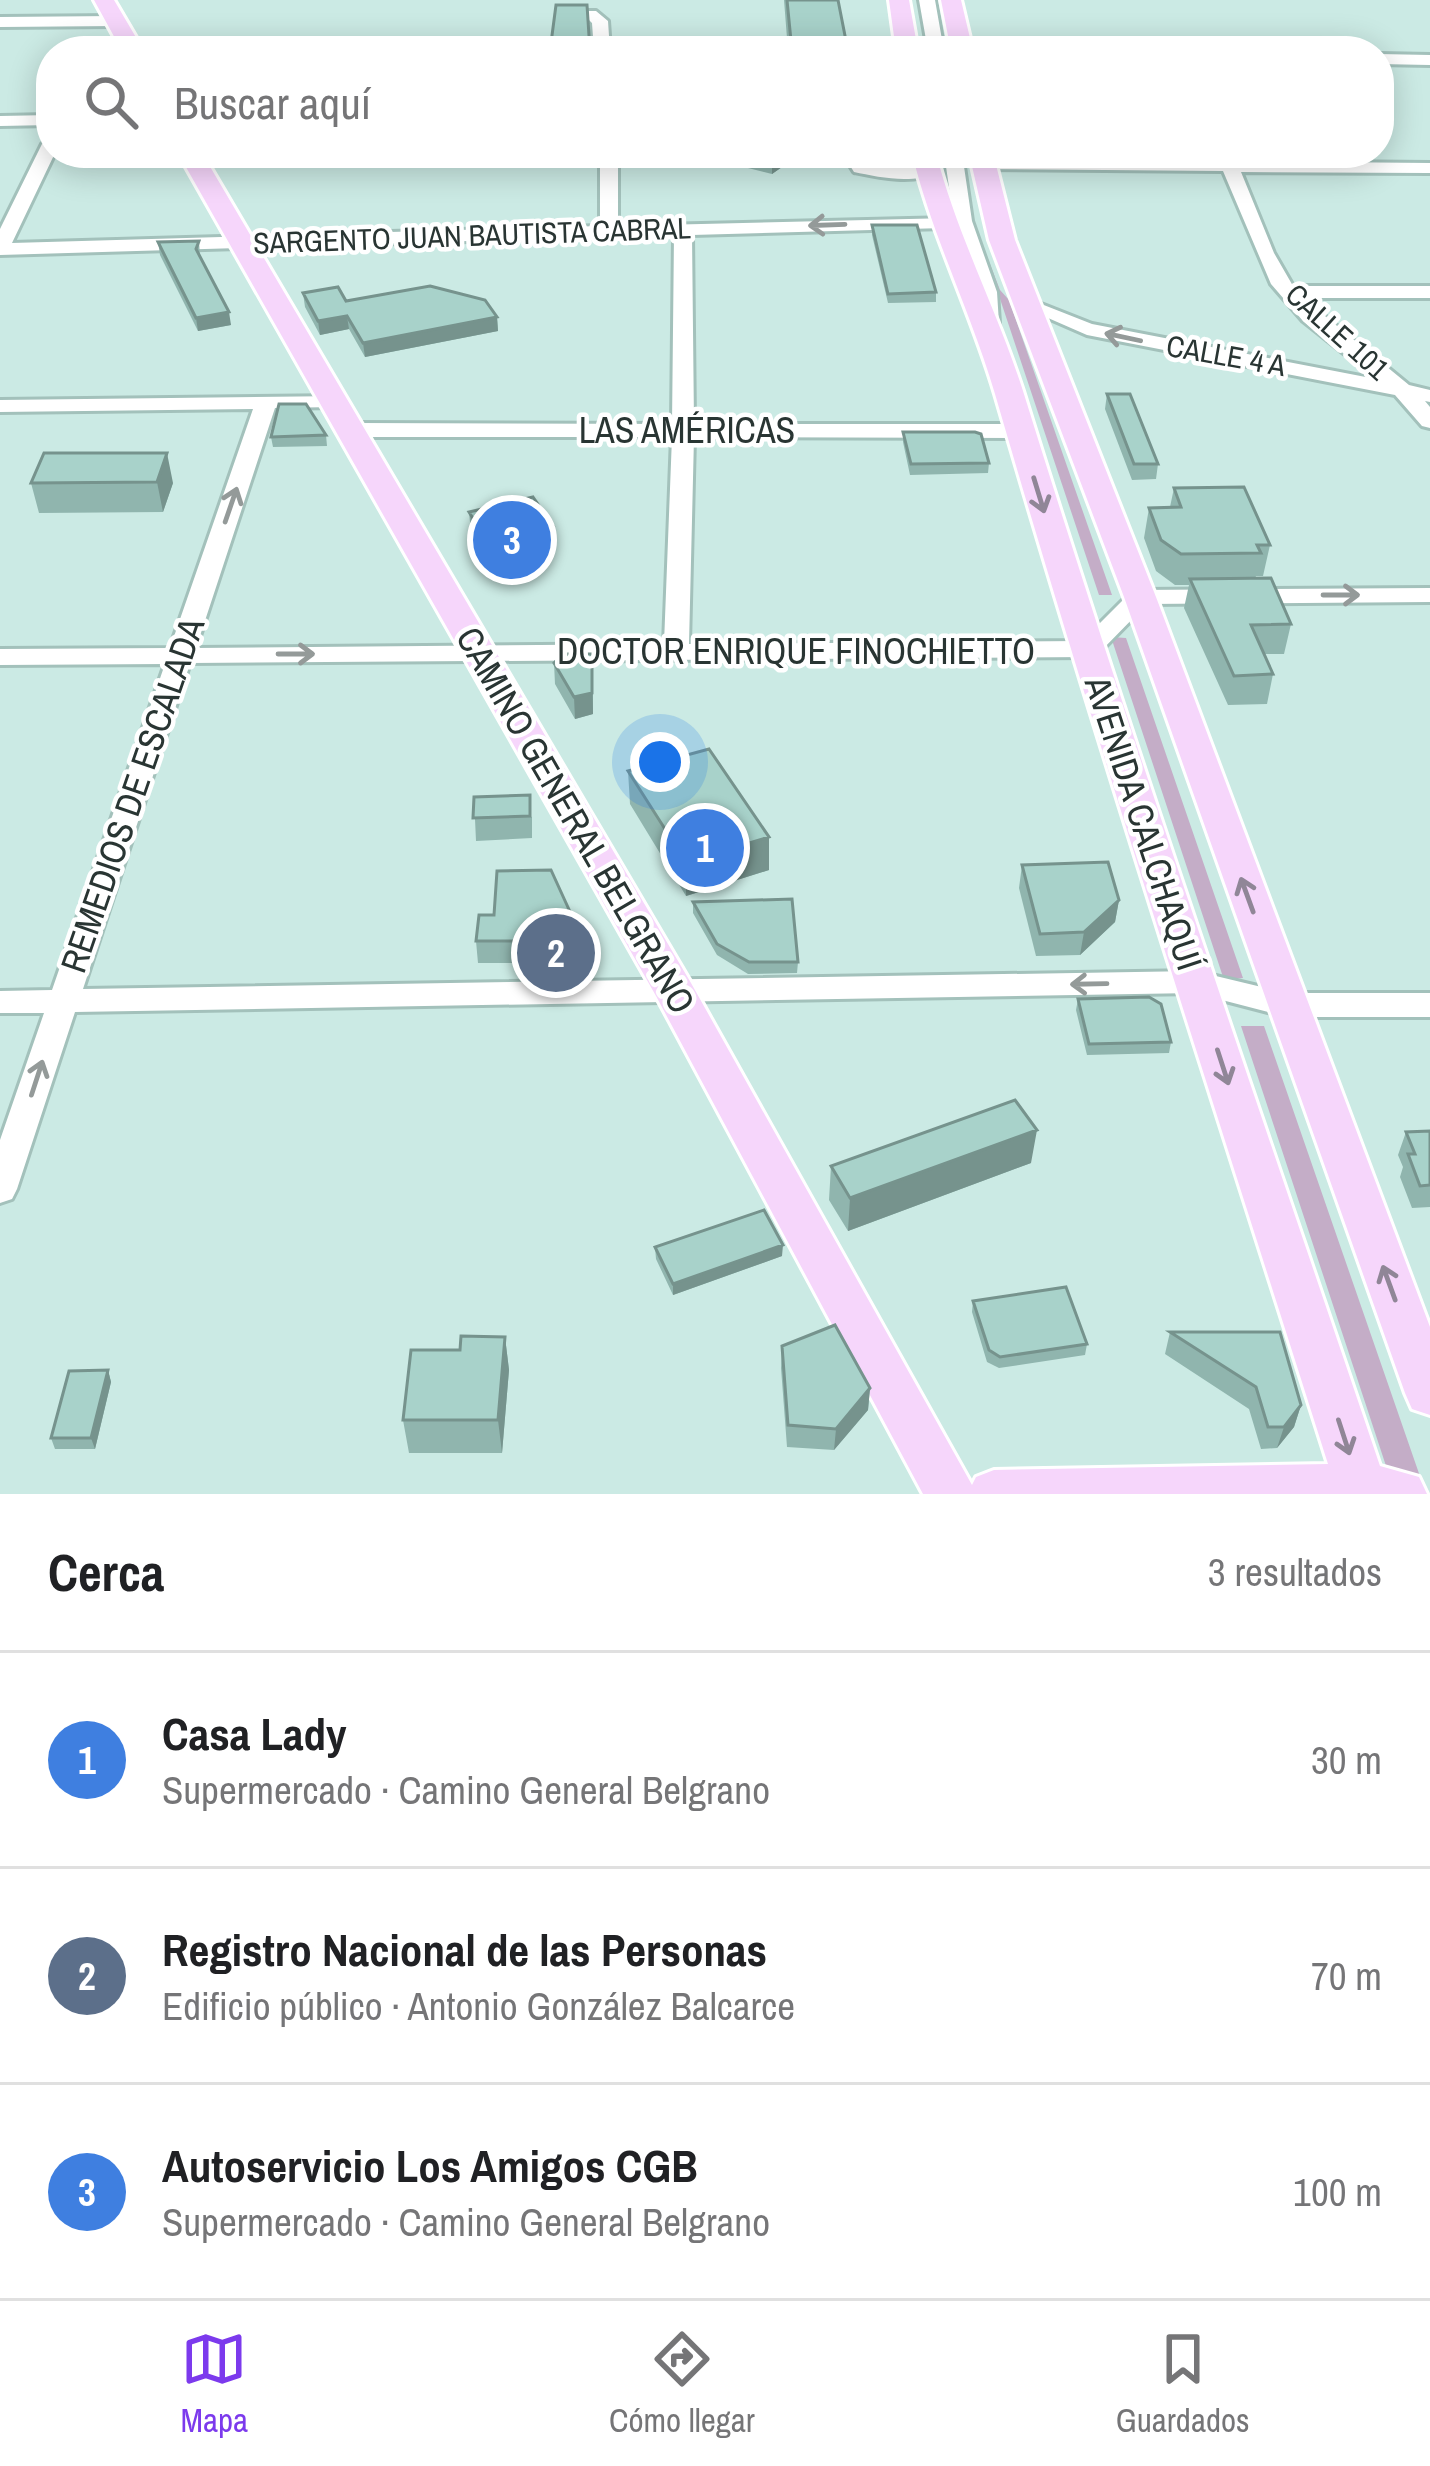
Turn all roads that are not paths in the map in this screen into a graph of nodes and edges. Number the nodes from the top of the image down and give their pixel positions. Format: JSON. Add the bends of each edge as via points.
{"nodes":[{"id":1,"x":104,"y":0,"type":"edge"},
{"id":2,"x":899,"y":0,"type":"edge"},
{"id":3,"x":913,"y":0,"type":"edge"},
{"id":4,"x":927,"y":0,"type":"edge"},
{"id":5,"x":951,"y":0,"type":"edge"},
{"id":6,"x":589,"y":18,"type":"edge"},
{"id":7,"x":116,"y":21,"type":"junction"},
{"id":8,"x":0,"y":22,"type":"edge"},
{"id":9,"x":124,"y":36,"type":"edge"},
{"id":10,"x":596,"y":36,"type":"edge"},
{"id":11,"x":905,"y":36,"type":"edge"},
{"id":12,"x":919,"y":36,"type":"edge"},
{"id":13,"x":934,"y":36,"type":"edge"},
{"id":14,"x":959,"y":36,"type":"edge"},
{"id":15,"x":1394,"y":59,"type":"edge"},
{"id":16,"x":1430,"y":60,"type":"edge"},
{"id":17,"x":36,"y":120,"type":"edge"},
{"id":18,"x":0,"y":121,"type":"edge"},
{"id":19,"x":39,"y":168,"type":"edge"},
{"id":20,"x":198,"y":168,"type":"edge"},
{"id":21,"x":608,"y":168,"type":"edge"},
{"id":22,"x":860,"y":168,"type":"edge"},
{"id":23,"x":894,"y":168,"type":"edge"},
{"id":24,"x":929,"y":168,"type":"edge"},
{"id":25,"x":956,"y":168,"type":"edge"},
{"id":26,"x":984,"y":168,"type":"edge"},
{"id":27,"x":1231,"y":168,"type":"edge"},
{"id":28,"x":1394,"y":168,"type":"edge"},
{"id":29,"x":1430,"y":168,"type":"edge"},
{"id":30,"x":953,"y":221,"type":"junction"},
{"id":31,"x":683,"y":230,"type":"junction"},
{"id":32,"x":609,"y":232,"type":"junction"},
{"id":33,"x":1002,"y":240,"type":"junction"},
{"id":34,"x":239,"y":243,"type":"junction"},
{"id":35,"x":0,"y":249,"type":"edge"},
{"id":36,"x":1288,"y":292,"type":"junction"},
{"id":37,"x":1430,"y":292,"type":"edge"},
{"id":38,"x":1026,"y":304,"type":"junction"},
{"id":39,"x":1403,"y":390,"type":"junction"},
{"id":40,"x":1430,"y":396,"type":"edge"},
{"id":41,"x":335,"y":400,"type":"junction"},
{"id":42,"x":266,"y":402,"type":"junction"},
{"id":43,"x":0,"y":406,"type":"edge"},
{"id":44,"x":1430,"y":421,"type":"edge"},
{"id":45,"x":354,"y":430,"type":"junction"},
{"id":46,"x":683,"y":430,"type":"junction"},
{"id":47,"x":1019,"y":431,"type":"junction"},
{"id":48,"x":1430,"y":595,"type":"edge"},
{"id":49,"x":1140,"y":597,"type":"junction"},
{"id":50,"x":1089,"y":649,"type":"junction"},
{"id":51,"x":481,"y":652,"type":"junction"},
{"id":52,"x":676,"y":654,"type":"junction"},
{"id":53,"x":179,"y":655,"type":"junction"},
{"id":54,"x":0,"y":656,"type":"edge"},
{"id":55,"x":1195,"y":982,"type":"junction"},
{"id":56,"x":676,"y":994,"type":"junction"},
{"id":57,"x":0,"y":1002,"type":"edge"},
{"id":58,"x":62,"y":1002,"type":"junction"},
{"id":59,"x":1287,"y":1005,"type":"junction"},
{"id":60,"x":1430,"y":1005,"type":"edge"},
{"id":61,"x":0,"y":1189,"type":"edge"},
{"id":62,"x":1430,"y":1393,"type":"edge"},
{"id":63,"x":1375,"y":1492,"type":"edge"},
{"id":64,"x":950,"y":1494,"type":"edge"},
{"id":65,"x":994,"y":1494,"type":"edge"}],
"edges":[{"from":1,"to":7,"type":"main road"},
{"from":2,"to":11,"type":"main road"},
{"from":3,"to":12,"type":"street"},
{"from":4,"to":13,"type":"street"},
{"from":5,"to":14,"type":"main road"},
{"from":6,"to":10,"type":"street"},
{"from":7,"to":8,"type":"street"},
{"from":7,"to":9,"type":"main road"},
{"from":15,"to":16,"type":"street"},
{"from":17,"to":18,"type":"street"},
{"from":19,"to":35,"type":"street"},
{"from":20,"to":34,"type":"main road","name":"CAMINO GENERAL BELGRANO"},
{"from":21,"to":32,"type":"street"},
{"from":22,"to":23,"type":"street"},
{"from":24,"to":30,"type":"main road","name":"AVENIDA CALCHAQUÍ"},
{"from":25,"to":30,"type":"street","via":[[964,208]]},
{"from":26,"to":33,"type":"main road","name":"AVENIDA CALCHAQUÍ"},
{"from":27,"to":36,"type":"street","name":"CALLE 101"},
{"from":28,"to":29,"type":"street"},
{"from":30,"to":31,"type":"street","name":"SARGENTO JUAN BAUTISTA CABRAL","one_way":true},
{"from":30,"to":33,"type":"main road","via":[[984,226]]},
{"from":30,"to":47,"type":"main road","name":"AVENIDA CALCHAQUÍ"},
{"from":31,"to":32,"type":"street","name":"SARGENTO JUAN BAUTISTA CABRAL"},
{"from":31,"to":46,"type":"street"},
{"from":32,"to":34,"type":"street","name":"SARGENTO JUAN BAUTISTA CABRAL"},
{"from":33,"to":38,"type":"main road","name":"AVENIDA CALCHAQUÍ"},
{"from":34,"to":35,"type":"street","name":"SARGENTO JUAN BAUTISTA CABRAL"},
{"from":34,"to":41,"type":"main road","name":"CAMINO GENERAL BELGRANO"},
{"from":36,"to":37,"type":"street"},
{"from":36,"to":39,"type":"street","name":"CALLE 101"},
{"from":39,"to":38,"type":"street","name":"CALLE 4 A","one_way":true,"via":[[1087,329]]},
{"from":38,"to":49,"type":"main road","name":"AVENIDA CALCHAQUÍ"},
{"from":39,"to":40,"type":"street","name":"CALLE 4 A"},
{"from":39,"to":44,"type":"street","name":"CALLE 101"},
{"from":41,"to":42,"type":"street"},
{"from":41,"to":45,"type":"main road","name":"CAMINO GENERAL BELGRANO"},
{"from":42,"to":43,"type":"street"},
{"from":53,"to":42,"type":"street","name":"REMEDIOS DE ESCALADA","one_way":true},
{"from":45,"to":46,"type":"street","name":"LAS AMÉRICAS"},
{"from":45,"to":51,"type":"main road","name":"CAMINO GENERAL BELGRANO"},
{"from":46,"to":47,"type":"street","name":"LAS AMÉRICAS"},
{"from":46,"to":52,"type":"street"},
{"from":47,"to":50,"type":"main road","name":"AVENIDA CALCHAQUÍ","one_way":true},
{"from":49,"to":48,"type":"street","one_way":true},
{"from":49,"to":50,"type":"street"},
{"from":59,"to":49,"type":"main road","name":"AVENIDA CALCHAQUÍ","one_way":true},
{"from":50,"to":52,"type":"street","name":"DOCTOR ENRIQUE FINOCHIETTO"},
{"from":50,"to":55,"type":"main road","name":"AVENIDA CALCHAQUÍ"},
{"from":51,"to":52,"type":"street","name":"DOCTOR ENRIQUE FINOCHIETTO"},
{"from":53,"to":51,"type":"street","name":"DOCTOR ENRIQUE FINOCHIETTO","one_way":true},
{"from":51,"to":56,"type":"main road","name":"CAMINO GENERAL BELGRANO"},
{"from":53,"to":54,"type":"street","name":"DOCTOR ENRIQUE FINOCHIETTO"},
{"from":53,"to":58,"type":"street","name":"REMEDIOS DE ESCALADA"},
{"from":55,"to":56,"type":"street","one_way":true},
{"from":55,"to":59,"type":"street"},
{"from":55,"to":63,"type":"main road","name":"AVENIDA CALCHAQUÍ","one_way":true},
{"from":56,"to":58,"type":"street"},
{"from":56,"to":64,"type":"main road","name":"CAMINO GENERAL BELGRANO"},
{"from":57,"to":58,"type":"street"},
{"from":61,"to":58,"type":"street","name":"REMEDIOS DE ESCALADA","one_way":true},
{"from":59,"to":60,"type":"street"},
{"from":62,"to":59,"type":"main road","name":"AVENIDA CALCHAQUÍ","one_way":true},
{"from":63,"to":65,"type":"main road"}]}
